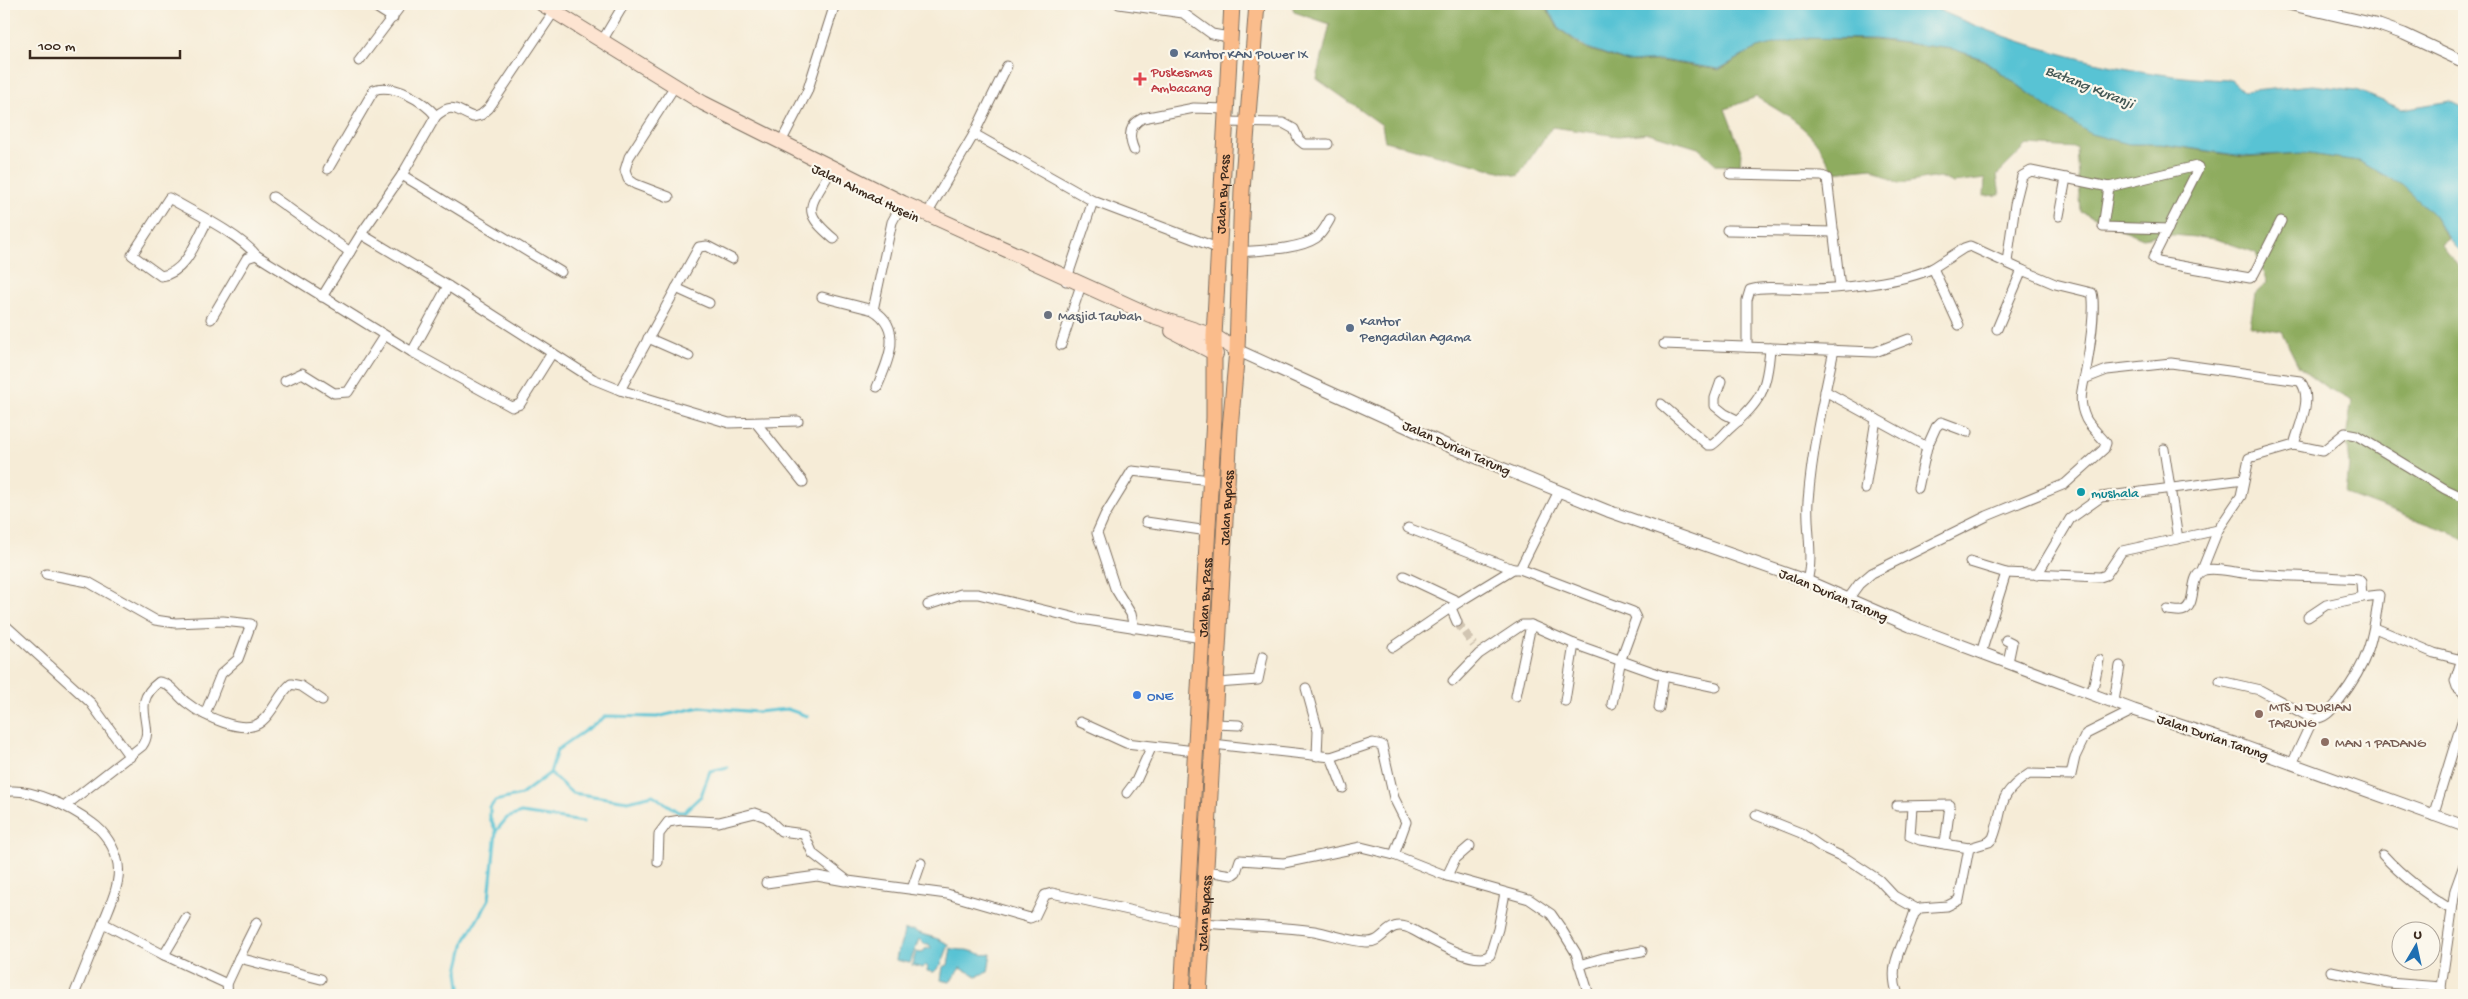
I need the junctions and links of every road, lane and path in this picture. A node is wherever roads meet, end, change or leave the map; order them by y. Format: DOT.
graph roads {
  1 [pos="371,4"];
  2 [pos="402,4"];
  3 [pos="530,4"];
  4 [pos="542,4"];
  5 [pos="624,4"];
  6 [pos="835,4"];
  7 [pos="1119,4"];
  8 [pos="1232,4"];
  9 [pos="1257,4"];
  10 [pos="2288,4"];
  11 [pos="2310,6"];
  12 [pos="2334,8"];
  13 [pos="555,11"];
  14 [pos="393,18"];
  15 [pos="1230,29"];
  16 [pos="602,41"];
  17 [pos="359,61"];
  18 [pos="2464,62"];
  19 [pos="1007,66"];
  20 [pos="672,92"];
  21 [pos="436,116"];
  22 [pos="1227,116"];
  23 [pos="1247,122"];
  24 [pos="974,134"];
  25 [pos="781,142"];
  26 [pos="1328,144"];
  27 [pos="1134,150"];
  28 [pos="328,169"];
  29 [pos="829,174"];
  30 [pos="1730,174"];
  31 [pos="402,175"];
  32 [pos="2066,178"];
  33 [pos="2109,187"];
  34 [pos="272,197"];
  35 [pos="669,197"];
  36 [pos="1093,200"];
  37 [pos="899,209"];
  38 [pos="927,214"];
  39 [pos="2059,216"];
  40 [pos="1330,219"];
  41 [pos="207,221"];
  42 [pos="2282,221"];
  43 [pos="2168,229"];
  44 [pos="1727,230"];
  45 [pos="1834,232"];
  46 [pos="361,234"];
  47 [pos="834,239"];
  48 [pos="1220,249"];
  49 [pos="350,252"];
  50 [pos="1239,252"];
  51 [pos="256,254"];
  52 [pos="732,259"];
  53 [pos="2007,262"];
  54 [pos="1933,268"];
  55 [pos="2022,270"];
  56 [pos="561,272"];
  57 [pos="1066,281"];
  58 [pos="448,286"];
  59 [pos="1840,286"];
  60 [pos="676,288"];
  61 [pos="1079,291"];
  62 [pos="322,297"];
  63 [pos="822,297"];
  64 [pos="709,304"];
  65 [pos="873,310"];
  66 [pos="212,319"];
  67 [pos="1959,326"];
  68 [pos="1997,329"];
  69 [pos="384,336"];
  70 [pos="1214,336"];
  71 [pos="648,338"];
  72 [pos="1909,339"];
  73 [pos="1664,344"];
  74 [pos="1061,345"];
  75 [pos="1747,347"];
  76 [pos="1770,348"];
  77 [pos="1237,350"];
  78 [pos="1834,350"];
  79 [pos="412,352"];
  80 [pos="552,353"];
  81 [pos="1216,354"];
  82 [pos="689,356"];
  83 [pos="2084,379"];
  84 [pos="285,381"];
  85 [pos="1722,381"];
  86 [pos="877,387"];
  87 [pos="620,390"];
  88 [pos="1825,391"];
  89 [pos="1661,404"];
  90 [pos="1876,419"];
  91 [pos="798,421"];
  92 [pos="1739,421"];
  93 [pos="757,424"];
  94 [pos="1968,432"];
  95 [pos="2294,445"];
  96 [pos="1927,447"];
  97 [pos="2164,449"];
  98 [pos="2244,478"];
  99 [pos="1210,480"];
  100 [pos="803,482"];
  101 [pos="2170,486"];
  102 [pos="1918,488"];
  103 [pos="1865,489"];
  104 [pos="1559,491"];
  105 [pos="2464,498"];
  106 [pos="1146,522"];
  107 [pos="1408,528"];
  108 [pos="2218,530"];
  109 [pos="1208,531"];
  110 [pos="2178,540"];
  111 [pos="1970,562"];
  112 [pos="1516,569"];
  113 [pos="2202,570"];
  114 [pos="2006,573"];
  115 [pos="46,574"];
  116 [pos="1404,576"];
  117 [pos="2038,576"];
  118 [pos="1807,581"];
  119 [pos="2362,597"];
  120 [pos="1848,599"];
  121 [pos="1459,602"];
  122 [pos="928,605"];
  123 [pos="1451,608"];
  124 [pos="2167,610"];
  125 [pos="2308,617"];
  126 [pos="1457,622"];
  127 [pos="4,624"];
  128 [pos="1531,625"];
  129 [pos="1134,628"];
  130 [pos="2375,628"];
  131 [pos="2006,640"];
  132 [pos="1201,644"];
  133 [pos="1574,644"];
  134 [pos="1474,645"];
  135 [pos="1219,647"];
  136 [pos="1393,647"];
  137 [pos="1981,653"];
  138 [pos="1479,654"];
  139 [pos="1263,656"];
  140 [pos="2463,656"];
  141 [pos="1620,659"];
  142 [pos="2099,660"];
  143 [pos="2008,662"];
  144 [pos="2120,666"];
  145 [pos="1664,676"];
  146 [pos="1453,681"];
  147 [pos="2220,681"];
  148 [pos="1217,683"];
  149 [pos="1716,687"];
  150 [pos="1306,688"];
  151 [pos="2092,693"];
  152 [pos="2464,693"];
  153 [pos="1516,696"];
  154 [pos="322,700"];
  155 [pos="1565,701"];
  156 [pos="2114,701"];
  157 [pos="1612,704"];
  158 [pos="1659,708"];
  159 [pos="2134,710"];
  160 [pos="205,714"];
  161 [pos="2464,714"];
  162 [pos="2313,718"];
  163 [pos="1080,722"];
  164 [pos="1214,724"];
  165 [pos="1239,725"];
  166 [pos="1213,744"];
  167 [pos="1150,748"];
  168 [pos="1195,751"];
  169 [pos="1317,756"];
  170 [pos="130,757"];
  171 [pos="1331,757"];
  172 [pos="2292,764"];
  173 [pos="1343,788"];
  174 [pos="4,792"];
  175 [pos="1128,793"];
  176 [pos="65,806"];
  177 [pos="1897,806"];
  178 [pos="1912,807"];
  179 [pos="1756,815"];
  180 [pos="2433,816"];
  181 [pos="2464,826"];
  182 [pos="1945,844"];
  183 [pos="1470,846"];
  184 [pos="1969,848"];
  185 [pos="1394,855"];
  186 [pos="2383,855"];
  187 [pos="658,862"];
  188 [pos="921,863"];
  189 [pos="2464,865"];
  190 [pos="1206,871"];
  191 [pos="1447,876"];
  192 [pos="848,881"];
  193 [pos="766,883"];
  194 [pos="912,888"];
  195 [pos="1505,893"];
  196 [pos="1917,909"];
  197 [pos="2452,910"];
  198 [pos="186,918"];
  199 [pos="257,922"];
  200 [pos="103,923"];
  201 [pos="1187,923"];
  202 [pos="1203,923"];
  203 [pos="1642,951"];
  204 [pos="164,956"];
  205 [pos="239,958"];
  206 [pos="1183,963"];
  207 [pos="1202,963"];
  208 [pos="1580,965"];
  209 [pos="2331,971"];
  210 [pos="321,979"];
  211 [pos="227,984"];
  212 [pos="2442,991"];
  213 [pos="74,995"];
  214 [pos="228,995"];
  215 [pos="1182,995"];
  216 [pos="1199,995"];
  217 [pos="1589,995"];
  218 [pos="1898,995"];
  1 -- 14 [label="street"];
  2 -- 14 [label="street"];
  3 -- 13 [label="main road, Jalan Ahmad Husein"];
  4 -- 13 [label="main road, Jalan Ahmad Husein"];
  5 -- 16 [label="street"];
  6 -- 25 [label="street"];
  7 -- 15 [label="street"];
  8 -- 15 [label="highway, Jalan By Pass"];
  9 -- 23 [label="highway, Jalan Bypass"];
  10 -- 11 [label="street"];
  11 -- 12 [label="street"];
  12 -- 18 [label="street"];
  13 -- 16 [label="main road, Jalan Ahmad Husein"];
  13 -- 20 [label="main road, Jalan Ahmad Husein"];
  13 -- 21 [label="street"];
  14 -- 17 [label="street"];
  15 -- 22 [label="highway, Jalan By Pass"];
  16 -- 25 [label="main road, Jalan Ahmad Husein"];
  19 -- 24 [label="street"];
  20 -- 29 [label="main road, Jalan Ahmad Husein"];
  20 -- 35 [label="street"];
  21 -- 28 [label="street"];
  21 -- 31 [label="street"];
  22 -- 23 [label="street"];
  22 -- 27 [label="street"];
  22 -- 48 [label="highway, Jalan By Pass"];
  23 -- 26 [label="street"];
  23 -- 50 [label="highway, Jalan Bypass"];
  24 -- 36 [label="street"];
  24 -- 38 [label="street"];
  25 -- 38 [label="main road, Jalan Ahmad Husein"];
  29 -- 37 [label="main road, Jalan Ahmad Husein"];
  29 -- 47 [label="street"];
  30 -- 45 [label="street"];
  31 -- 46 [label="street"];
  31 -- 56 [label="street"];
  32 -- 33 [label="street"];
  32 -- 39 [label="street"];
  32 -- 53 [label="street"];
  33 -- 43 [label="street"];
  33 -- 43 [label="street"];
  34 -- 49 [label="street"];
  36 -- 48 [label="street"];
  36 -- 57 [label="street"];
  37 -- 57 [label="main road, Jalan Ahmad Husein"];
  37 -- 65 [label="street"];
  38 -- 57 [label="main road, Jalan Ahmad Husein"];
  40 -- 50 [label="street"];
  41 -- 41 [label="street"];
  41 -- 51 [label="street"];
  42 -- 43 [label="street"];
  44 -- 45 [label="street"];
  45 -- 59 [label="street"];
  46 -- 49 [label="street"];
  46 -- 58 [label="street"];
  48 -- 70 [label="highway, Jalan By Pass"];
  49 -- 62 [label="street"];
  50 -- 77 [label="highway, Jalan Bypass"];
  51 -- 62 [label="street"];
  51 -- 66 [label="street"];
  52 -- 60 [label="street"];
  53 -- 54 [label="street"];
  53 -- 55 [label="street"];
  54 -- 59 [label="street"];
  54 -- 67 [label="street"];
  55 -- 68 [label="street"];
  55 -- 83 [label="street"];
  57 -- 61 [label="main road, Jalan Ahmad Husein"];
  57 -- 70 [label="main road, Jalan Ahmad Husein"];
  58 -- 79 [label="street"];
  58 -- 80 [label="street"];
  59 -- 75 [label="street"];
  60 -- 64 [label="street"];
  60 -- 71 [label="street"];
  61 -- 74 [label="street"];
  61 -- 81 [label="main road, Jalan Ahmad Husein"];
  62 -- 69 [label="street"];
  63 -- 65 [label="street"];
  65 -- 86 [label="street"];
  69 -- 79 [label="street"];
  69 -- 84 [label="street"];
  70 -- 77 [label="main road, Jalan Durian Tarung"];
  70 -- 81 [label="highway, Jalan By Pass"];
  71 -- 82 [label="street"];
  71 -- 87 [label="street"];
  72 -- 78 [label="street"];
  73 -- 75 [label="street"];
  75 -- 76 [label="street"];
  76 -- 78 [label="street"];
  76 -- 92 [label="street"];
  77 -- 104 [label="street, Jalan Durian Tarung"];
  77 -- 135 [label="highway, Jalan Bypass"];
  78 -- 88 [label="street"];
  79 -- 80 [label="street"];
  80 -- 87 [label="street"];
  81 -- 99 [label="highway, Jalan By Pass"];
  83 -- 95 [label="street"];
  83 -- 120 [label="street"];
  85 -- 92 [label="street"];
  87 -- 93 [label="street"];
  88 -- 90 [label="street"];
  88 -- 118 [label="street"];
  89 -- 92 [label="street"];
  90 -- 96 [label="street"];
  90 -- 103 [label="street"];
  91 -- 93 [label="street"];
  93 -- 100 [label="street"];
  94 -- 96 [label="street"];
  95 -- 98 [label="street"];
  95 -- 105 [label="street"];
  96 -- 102 [label="street"];
  97 -- 101 [label="street"];
  98 -- 101 [label="street"];
  98 -- 108 [label="street"];
  99 -- 109 [label="highway, Jalan By Pass"];
  99 -- 129 [label="street"];
  101 -- 110 [label="street"];
  101 -- 117 [label="street"];
  104 -- 112 [label="street"];
  104 -- 118 [label="street, Jalan Durian Tarung"];
  106 -- 109 [label="street"];
  107 -- 112 [label="street"];
  108 -- 110 [label="street"];
  108 -- 113 [label="street"];
  109 -- 132 [label="highway, Jalan By Pass"];
  110 -- 117 [label="street"];
  111 -- 114 [label="street"];
  112 -- 121 [label="street"];
  112 -- 141 [label="street"];
  113 -- 119 [label="street"];
  113 -- 124 [label="street"];
  114 -- 117 [label="street"];
  114 -- 137 [label="street"];
  115 -- 160 [label="street"];
  116 -- 121 [label="street"];
  118 -- 120 [label="street, Jalan Durian Tarung"];
  119 -- 125 [label="street"];
  119 -- 130 [label="street"];
  120 -- 137 [label="street, Jalan Durian Tarung"];
  121 -- 123 [label="street"];
  122 -- 129 [label="street"];
  123 -- 126 [label="street"];
  123 -- 136 [label="street"];
  127 -- 170 [label="street"];
  128 -- 133 [label="street"];
  128 -- 138 [label="street"];
  128 -- 153 [label="street"];
  129 -- 132 [label="street"];
  130 -- 140 [label="street"];
  130 -- 162 [label="street"];
  131 -- 143 [label="street"];
  132 -- 135 [label="highway"];
  132 -- 168 [label="highway, Jalan By Pass"];
  133 -- 141 [label="street"];
  133 -- 155 [label="street"];
  134 -- 138 [label="street"];
  135 -- 148 [label="highway, Jalan Bypass"];
  137 -- 143 [label="street, Jalan Durian Tarung"];
  138 -- 146 [label="street"];
  139 -- 148 [label="street"];
  140 -- 152 [label="street"];
  141 -- 145 [label="street"];
  141 -- 157 [label="street"];
  142 -- 151 [label="street"];
  143 -- 151 [label="street, Jalan Durian Tarung"];
  144 -- 156 [label="street"];
  145 -- 149 [label="street"];
  145 -- 158 [label="street"];
  147 -- 162 [label="street"];
  148 -- 164 [label="highway, Jalan Bypass"];
  150 -- 169 [label="street"];
  151 -- 156 [label="street, Jalan Durian Tarung"];
  154 -- 160 [label="street"];
  156 -- 159 [label="street, Jalan Durian Tarung"];
  159 -- 172 [label="street, Jalan Durian Tarung"];
  159 -- 184 [label="street"];
  160 -- 170 [label="street"];
  161 -- 180 [label="street"];
  162 -- 172 [label="street"];
  163 -- 167 [label="street"];
  164 -- 165 [label="street"];
  164 -- 166 [label="highway, Jalan Bypass"];
  166 -- 169 [label="street"];
  166 -- 190 [label="highway, Jalan Bypass"];
  167 -- 168 [label="street"];
  167 -- 175 [label="street"];
  168 -- 201 [label="highway, Jalan By Pass"];
  169 -- 171 [label="street"];
  170 -- 176 [label="street"];
  171 -- 173 [label="street"];
  171 -- 185 [label="street"];
  172 -- 180 [label="street, Jalan Durian Tarung"];
  174 -- 176 [label="street"];
  176 -- 200 [label="street"];
  177 -- 178 [label="street"];
  178 -- 182 [label="street"];
  178 -- 182 [label="street"];
  179 -- 196 [label="street"];
  180 -- 181 [label="street, Jalan Durian Tarung"];
  182 -- 184 [label="street"];
  183 -- 191 [label="street"];
  184 -- 196 [label="street"];
  185 -- 190 [label="street"];
  185 -- 191 [label="street"];
  186 -- 197 [label="street"];
  187 -- 192 [label="street"];
  188 -- 194 [label="street"];
  189 -- 197 [label="street"];
  190 -- 202 [label="highway, Jalan Bypass"];
  191 -- 195 [label="street"];
  192 -- 193 [label="street"];
  192 -- 194 [label="street"];
  194 -- 201 [label="street"];
  195 -- 202 [label="street"];
  195 -- 208 [label="street"];
  196 -- 218 [label="street"];
  197 -- 212 [label="street"];
  198 -- 204 [label="street"];
  199 -- 205 [label="street"];
  200 -- 204 [label="street"];
  200 -- 213 [label="street"];
  201 -- 206 [label="highway, Jalan By Pass"];
  202 -- 207 [label="highway, Jalan Bypass"];
  203 -- 208 [label="street"];
  204 -- 211 [label="street"];
  205 -- 210 [label="street"];
  205 -- 211 [label="street"];
  206 -- 207 [label="highway"];
  206 -- 215 [label="highway, Jalan By Pass"];
  207 -- 216 [label="highway, Jalan Bypass"];
  208 -- 217 [label="street"];
  209 -- 212 [label="street"];
  211 -- 214 [label="street"];
}
